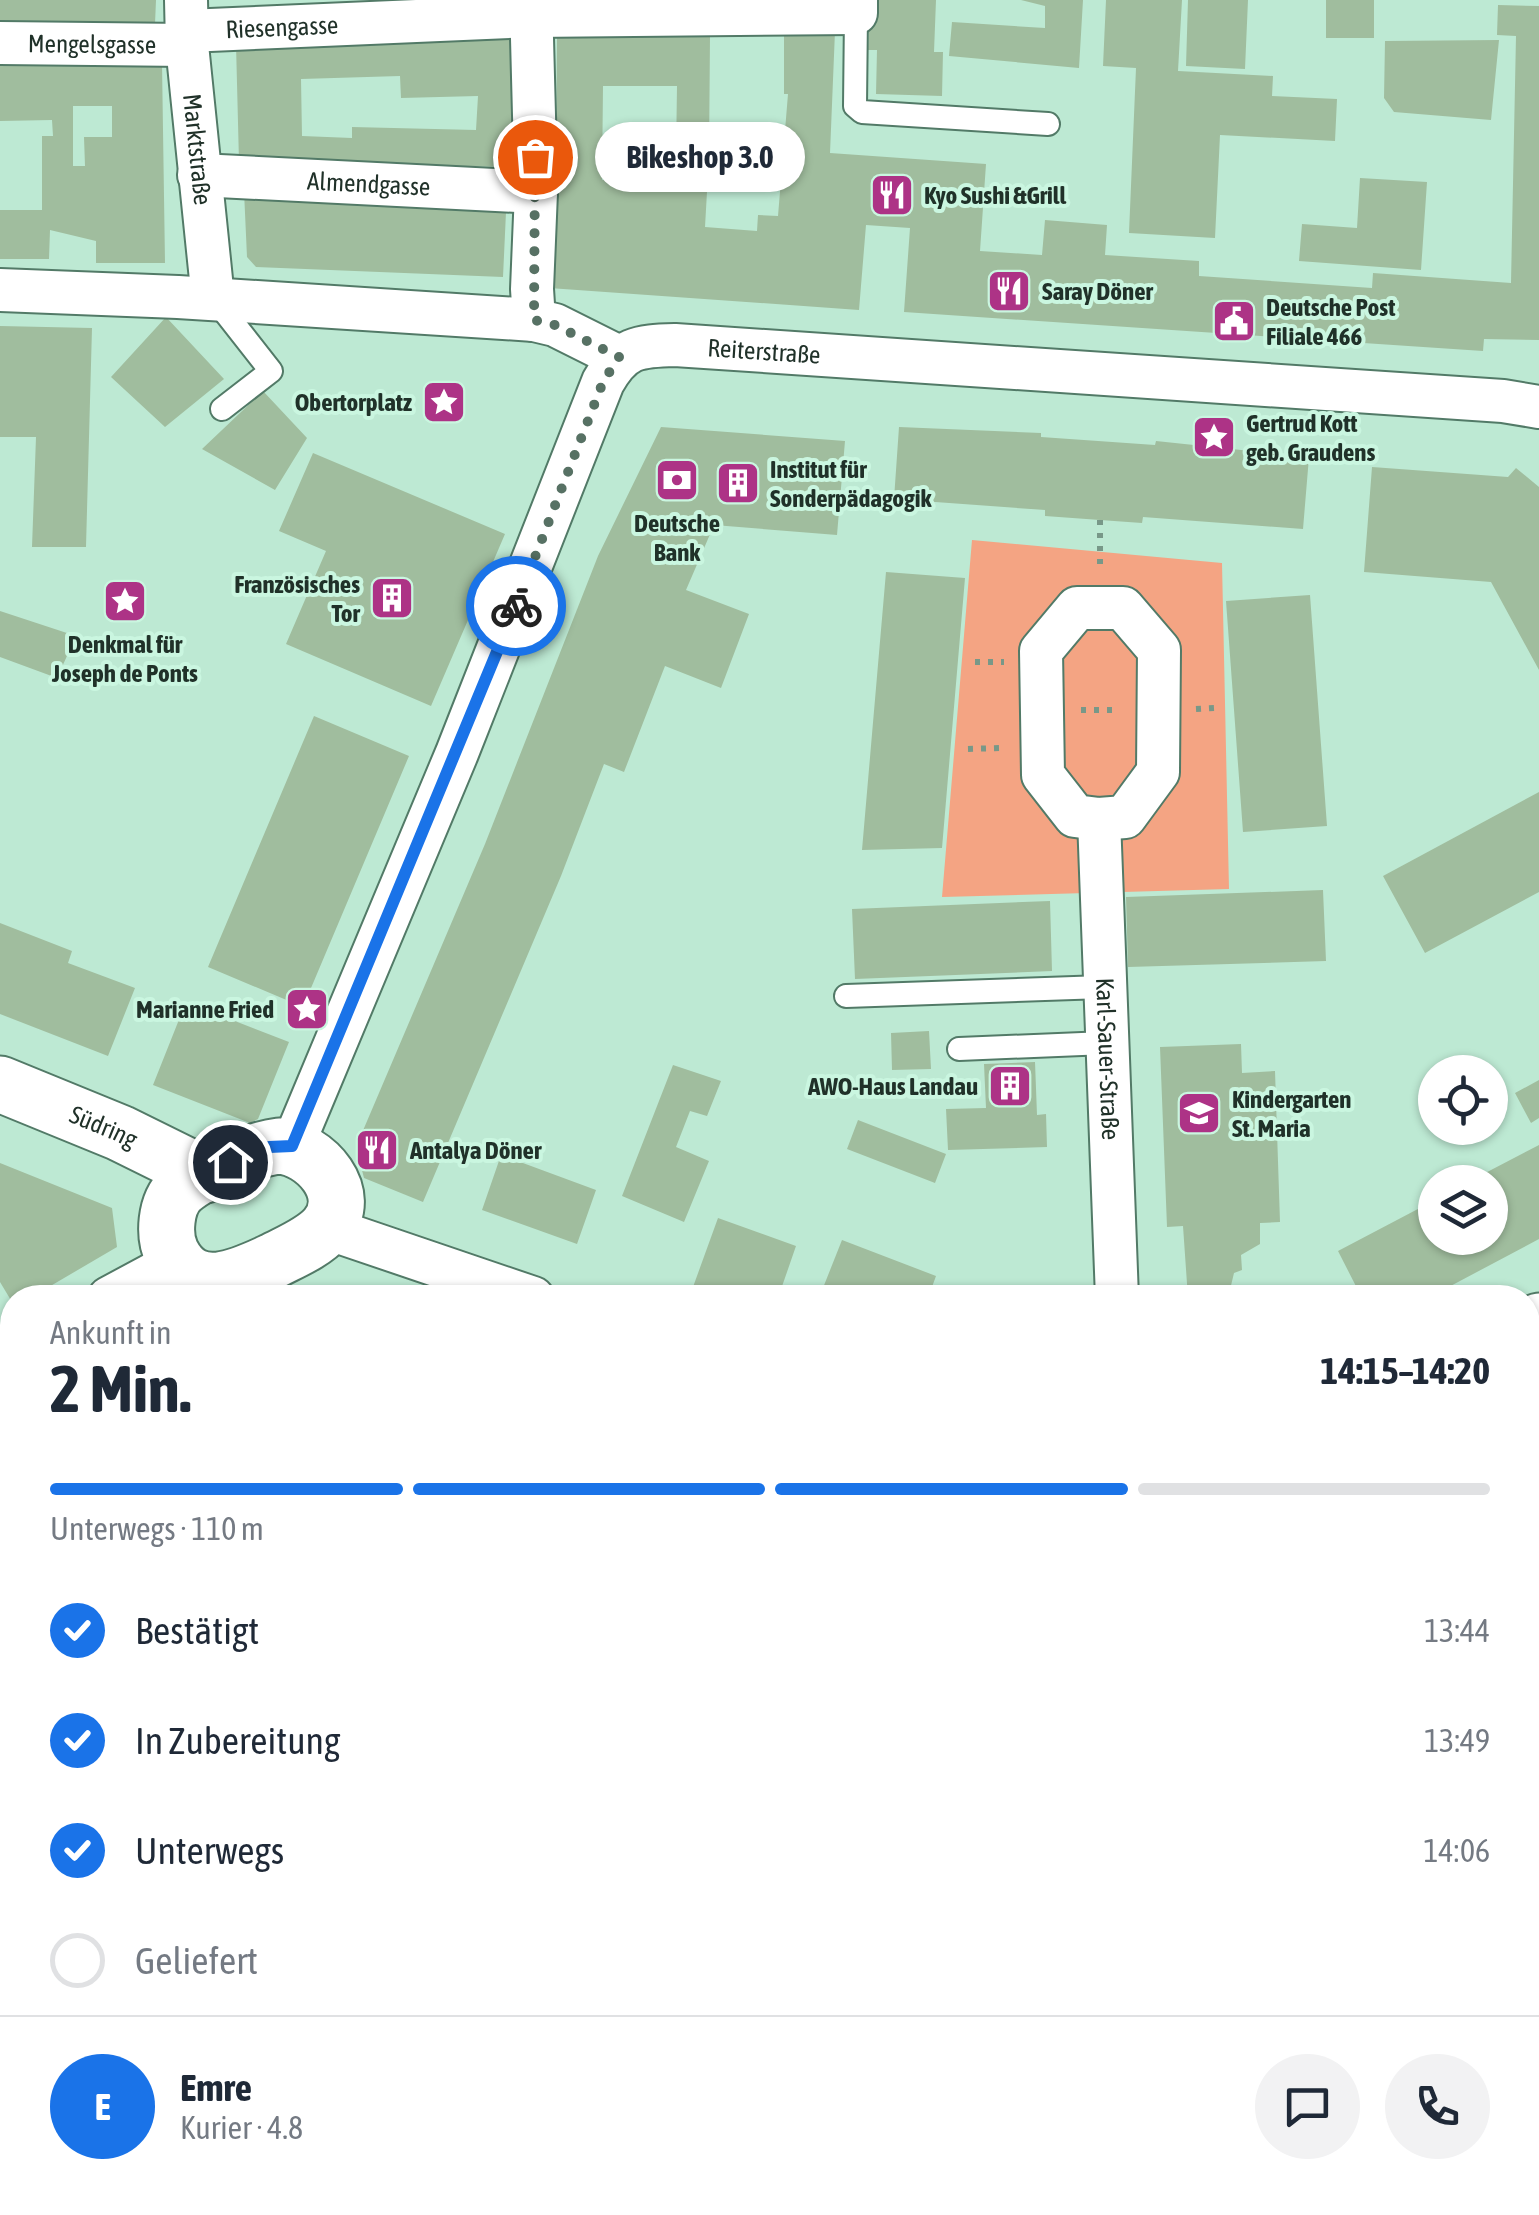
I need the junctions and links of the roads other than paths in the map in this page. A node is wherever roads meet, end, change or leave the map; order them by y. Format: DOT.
graph roads {
  1 [pos="856,6"];
  2 [pos="531,8"];
  3 [pos="187,25"];
  4 [pos="0,43"];
  5 [pos="1048,124"];
  6 [pos="199,175"];
  7 [pos="536,192"];
  8 [pos="0,290"];
  9 [pos="213,299"];
  10 [pos="534,320"];
  11 [pos="619,357"];
  12 [pos="1539,407"];
  13 [pos="222,409"];
  14 [pos="1099,819"];
  15 [pos="1104,987"];
  16 [pos="846,996"];
  17 [pos="1106,1043"];
  18 [pos="960,1049"];
  19 [pos="0,1084"];
  20 [pos="292,1146"];
  21 [pos="205,1175"];
  22 [pos="326,1228"];
  23 [pos="176,1262"];
  24 [pos="133,1285"];
  25 [pos="225,1285"];
  26 [pos="243,1285"];
  27 [pos="495,1285"];
  28 [pos="1116,1285"];
  1 -- 2 [label="street, Riesengasse"];
  1 -- 5 [label="lane"];
  2 -- 3 [label="street, Riesengasse"];
  2 -- 7 [label="street"];
  3 -- 4 [label="street, Mengelsgasse"];
  3 -- 6 [label="street, Marktstraße"];
  6 -- 7 [label="street, Almendgasse"];
  6 -- 9 [label="street, Marktstraße"];
  7 -- 10 [label="street"];
  8 -- 9 [label="street"];
  9 -- 10 [label="street"];
  9 -- 13 [label="lane"];
  10 -- 11 [label="street"];
  11 -- 12 [label="street, Reiterstraße"];
  11 -- 20 [label="street"];
  14 -- 14 [label="street"];
  14 -- 15 [label="street, Karl-Sauer-Straße"];
  15 -- 16 [label="lane"];
  15 -- 17 [label="street, Karl-Sauer-Straße"];
  17 -- 18 [label="lane"];
  17 -- 28 [label="street, Karl-Sauer-Straße"];
  19 -- 21 [label="street, Südring"];
  20 -- 21 [label="street"];
  20 -- 22 [label="street"];
  21 -- 23 [label="street"];
  22 -- 26 [label="street"];
  22 -- 27 [label="street"];
  23 -- 24 [label="street"];
  23 -- 25 [label="street"];
}
